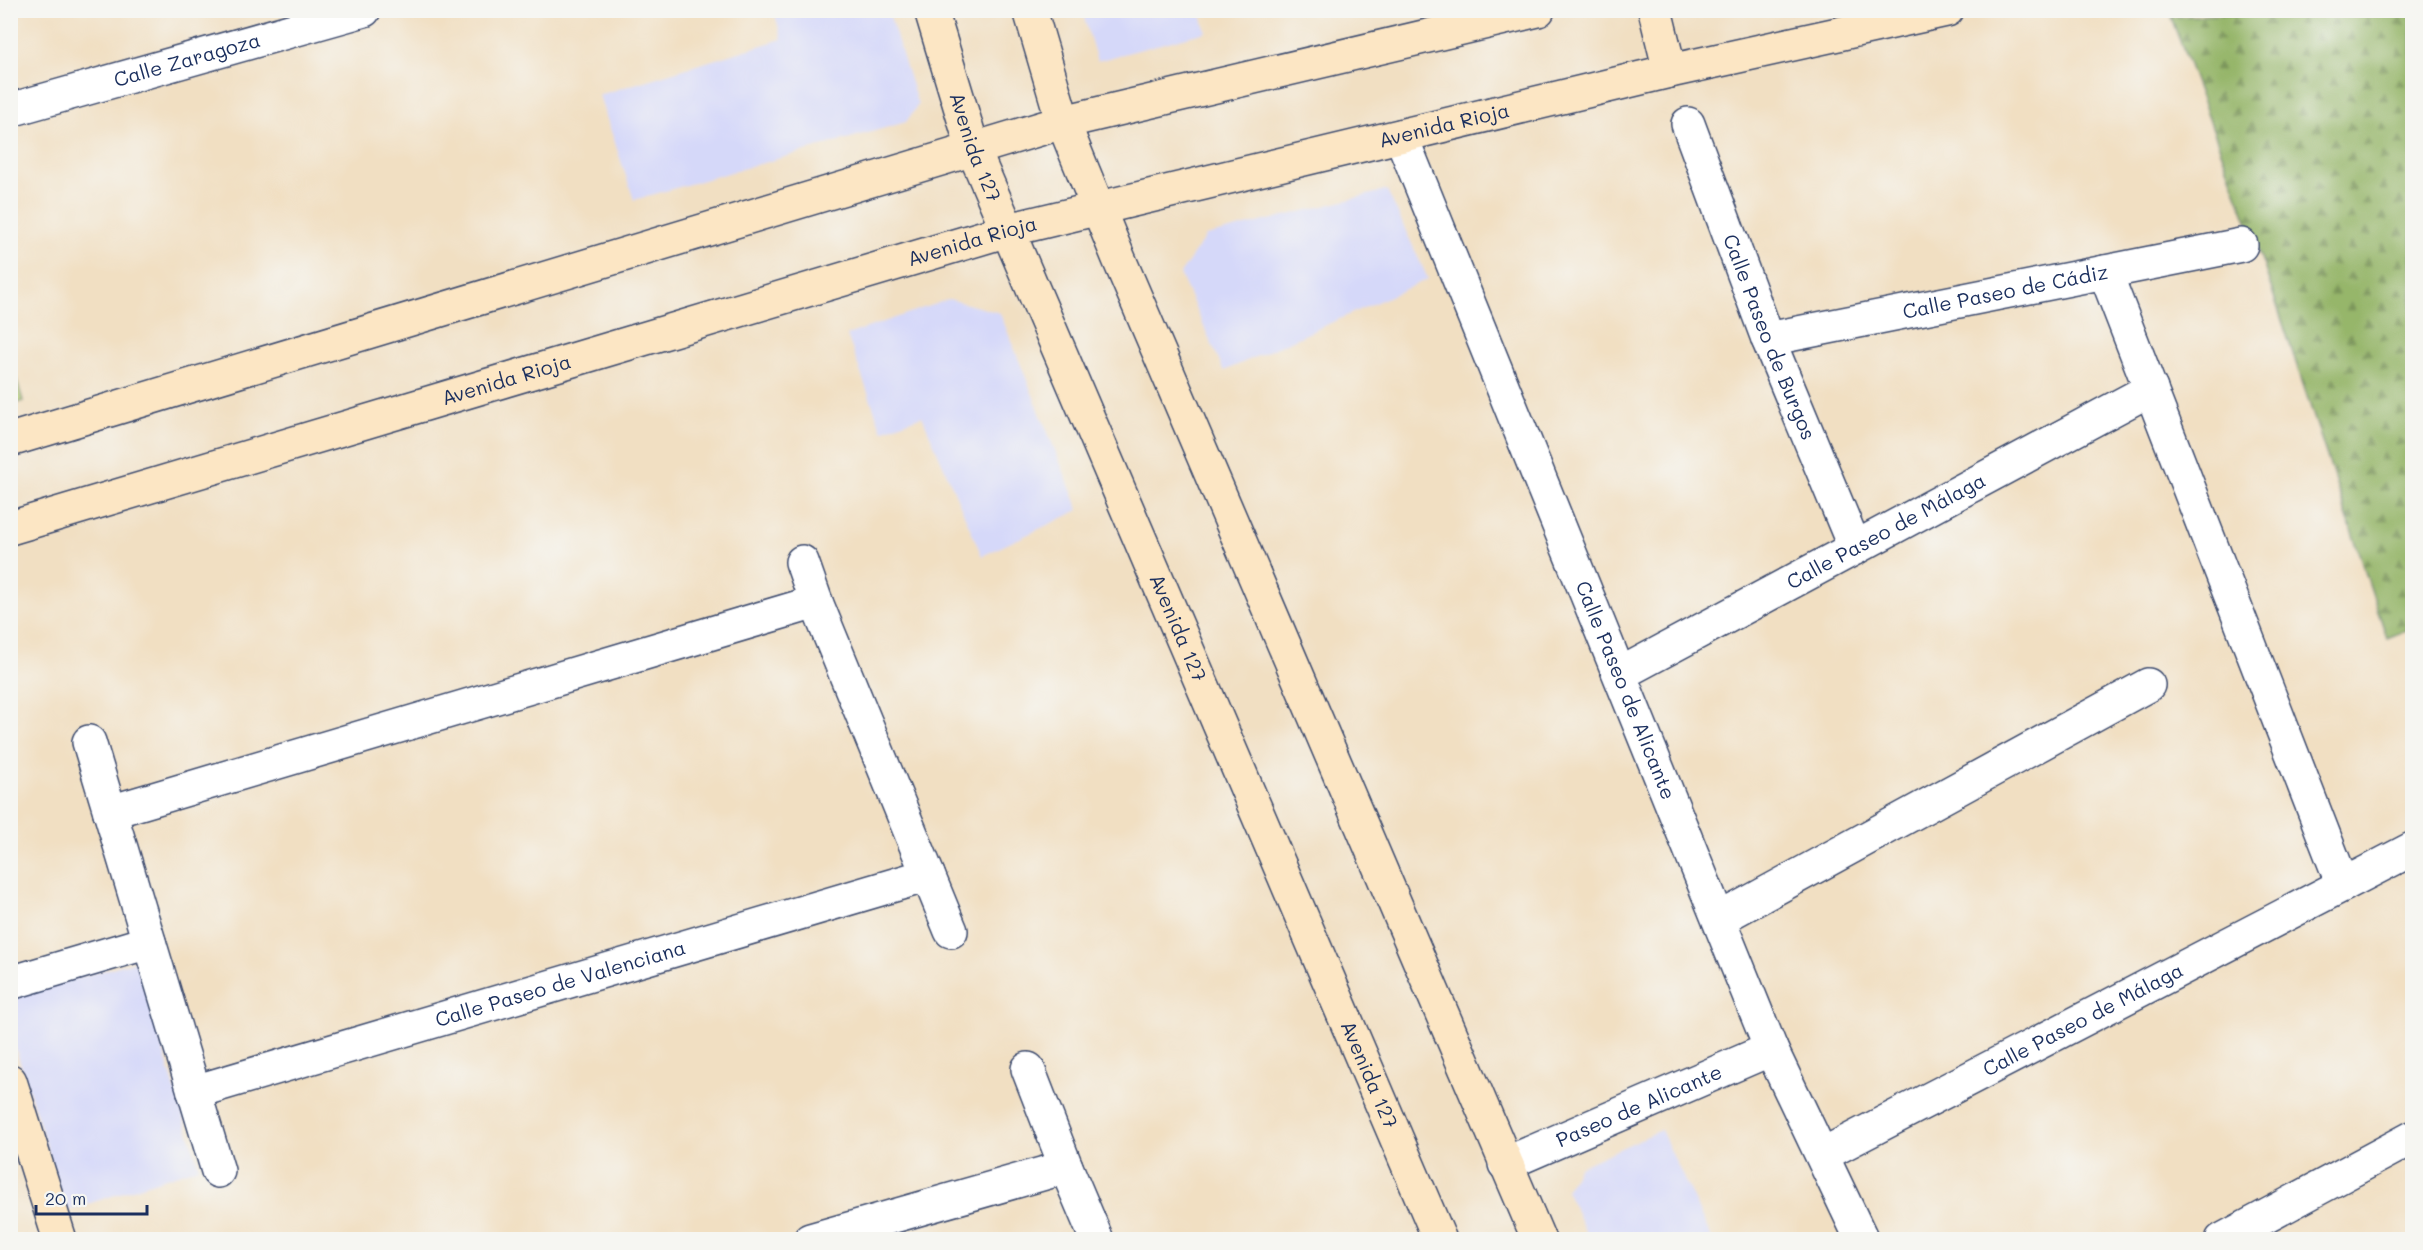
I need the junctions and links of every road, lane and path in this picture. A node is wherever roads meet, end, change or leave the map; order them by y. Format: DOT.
graph roads {
  1 [pos="364,10"];
  2 [pos="931,10"];
  3 [pos="1030,10"];
  4 [pos="1538,10"];
  5 [pos="1655,10"];
  6 [pos="1947,10"];
  7 [pos="1670,71"];
  8 [pos="10,110"];
  9 [pos="1063,122"];
  10 [pos="1688,124"];
  11 [pos="1401,136"];
  12 [pos="973,149"];
  13 [pos="1098,207"];
  14 [pos="1008,230"];
  15 [pos="2241,245"];
  16 [pos="2104,272"];
  17 [pos="1768,339"];
  18 [pos="2151,389"];
  19 [pos="10,440"];
  20 [pos="10,528"];
  21 [pos="1855,548"];
  22 [pos="802,562"];
  23 [pos="816,602"];
  24 [pos="1620,674"];
  25 [pos="2148,686"];
  26 [pos="89,742"];
  27 [pos="110,812"];
  28 [pos="2412,849"];
  29 [pos="928,875"];
  30 [pos="2343,885"];
  31 [pos="1719,919"];
  32 [pos="951,931"];
  33 [pos="149,942"];
  34 [pos="10,983"];
  35 [pos="1772,1049"];
  36 [pos="1028,1069"];
  37 [pos="10,1081"];
  38 [pos="194,1092"];
  39 [pos="2412,1138"];
  40 [pos="1822,1155"];
  41 [pos="1505,1164"];
  42 [pos="1066,1167"];
  43 [pos="218,1171"];
  44 [pos="60,1239"];
  45 [pos="810,1239"];
  46 [pos="1097,1239"];
  47 [pos="1440,1239"];
  48 [pos="1539,1239"];
  49 [pos="1862,1239"];
  50 [pos="2222,1239"];
  1 -- 8 [label="street, Calle Zaragoza"];
  2 -- 12 [label="main road, Avenida 127"];
  3 -- 9 [label="main road"];
  4 -- 9 [label="main road"];
  5 -- 7 [label="main road"];
  6 -- 7 [label="main road, Avenida Rioja"];
  7 -- 11 [label="main road, Avenida Rioja"];
  9 -- 12 [label="main road"];
  9 -- 13 [label="main road"];
  10 -- 17 [label="street, Calle Paseo de Burgos"];
  11 -- 13 [label="main road, Avenida Rioja"];
  11 -- 24 [label="street, Calle Paseo de Alicante"];
  12 -- 14 [label="main road, Avenida 127"];
  12 -- 19 [label="main road"];
  13 -- 14 [label="main road, Avenida Rioja"];
  13 -- 41 [label="main road"];
  14 -- 20 [label="main road, Avenida Rioja"];
  14 -- 47 [label="main road, Avenida 127"];
  15 -- 16 [label="street, Calle Paseo de Cádiz"];
  16 -- 17 [label="street, Calle Paseo de Cádiz"];
  16 -- 18 [label="street"];
  17 -- 21 [label="street, Calle Paseo de Burgos"];
  18 -- 21 [label="street, Calle Paseo de Málaga"];
  18 -- 30 [label="street"];
  21 -- 24 [label="street, Calle Paseo de Málaga"];
  22 -- 23 [label="street"];
  23 -- 27 [label="street"];
  23 -- 29 [label="street"];
  24 -- 31 [label="street, Calle Paseo de Alicante"];
  25 -- 31 [label="street"];
  26 -- 27 [label="street"];
  27 -- 33 [label="street"];
  28 -- 30 [label="street, Calle Paseo de Málaga"];
  29 -- 32 [label="street"];
  29 -- 38 [label="street, Calle Paseo de Valenciana"];
  30 -- 40 [label="street, Calle Paseo de Málaga"];
  31 -- 35 [label="street, Calle Paseo de Alicante"];
  33 -- 34 [label="street"];
  33 -- 38 [label="street"];
  35 -- 40 [label="street, Calle Paseo de Alicante"];
  35 -- 41 [label="street, Paseo de Alicante"];
  36 -- 42 [label="street"];
  37 -- 44 [label="main road"];
  38 -- 43 [label="street"];
  39 -- 50 [label="street"];
  40 -- 49 [label="street, Calle Paseo de Alicante"];
  41 -- 48 [label="main road"];
  42 -- 45 [label="street"];
  42 -- 46 [label="street"];
}
